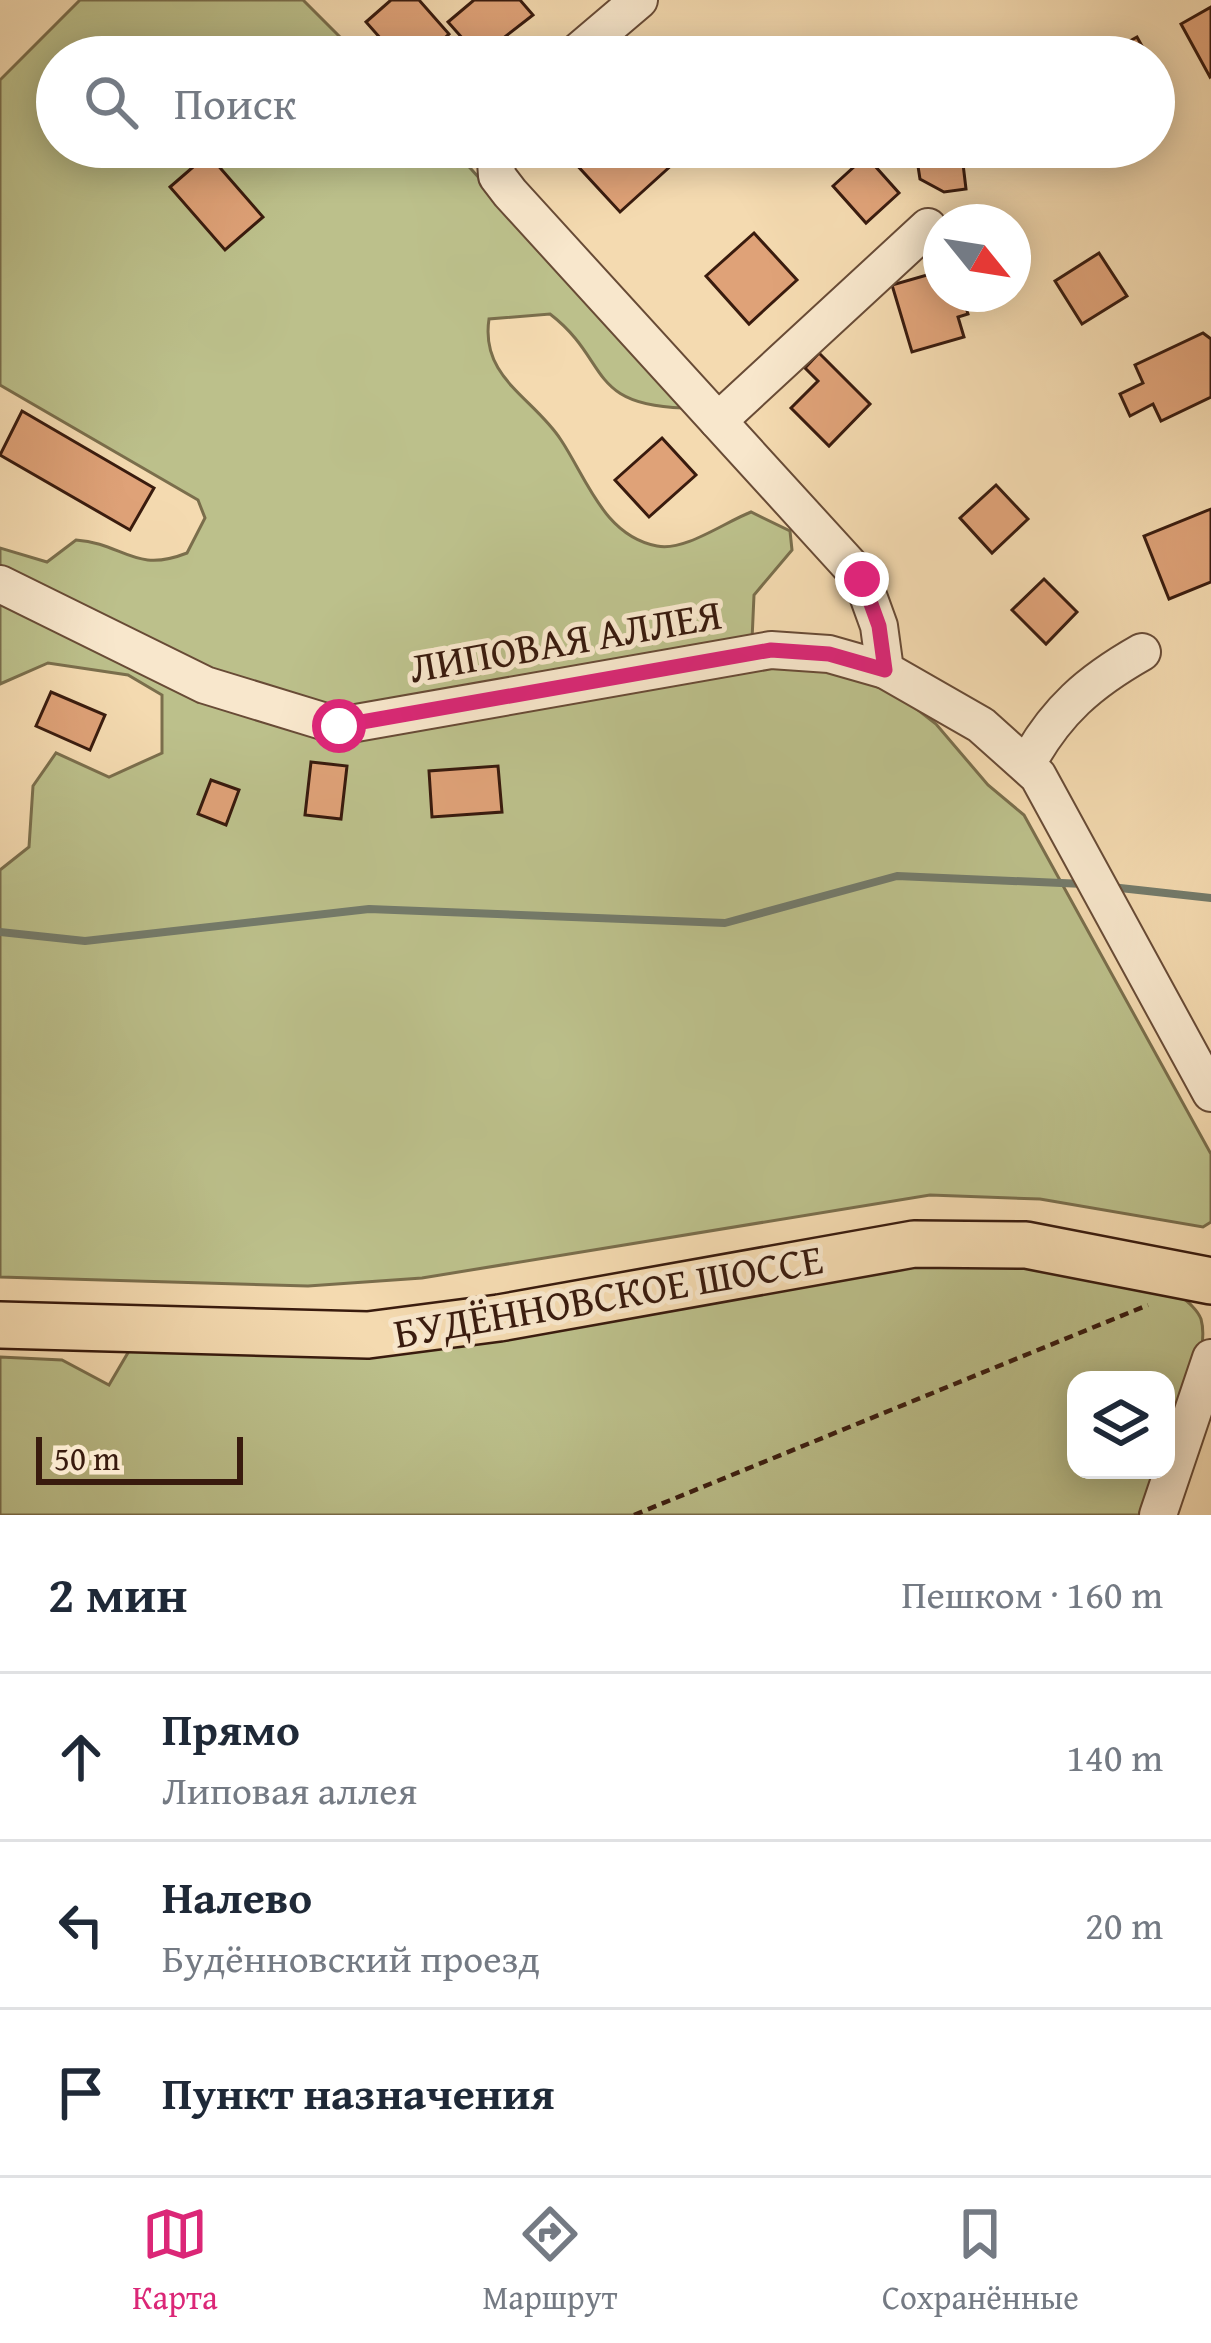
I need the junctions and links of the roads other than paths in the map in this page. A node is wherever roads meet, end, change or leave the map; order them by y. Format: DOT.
graph roads {
  1 [pos="639,0"];
  2 [pos="597,36"];
  3 [pos="496,168"];
  4 [pos="923,232"];
  5 [pos="718,422"];
  6 [pos="0,584"];
  7 [pos="1142,652"];
  8 [pos="885,670"];
  9 [pos="1027,764"];
  10 [pos="1211,1093"];
  11 [pos="1211,1281"];
  12 [pos="0,1325"];
  13 [pos="1211,1358"];
  14 [pos="1158,1515"];
  1 -- 2 [label="street"];
  3 -- 5 [label="street"];
  4 -- 5 [label="street"];
  5 -- 8 [label="street"];
  6 -- 8 [label="street, ЛИПОВАЯ АЛЛЕЯ"];
  7 -- 9 [label="street"];
  8 -- 9 [label="street, ЛИПОВАЯ АЛЛЕЯ"];
  9 -- 10 [label="street, ЛИПОВАЯ АЛЛЕЯ"];
  11 -- 12 [label="main road, БУДЁННОВСКОЕ ШОССЕ"];
  13 -- 14 [label="street"];
}
